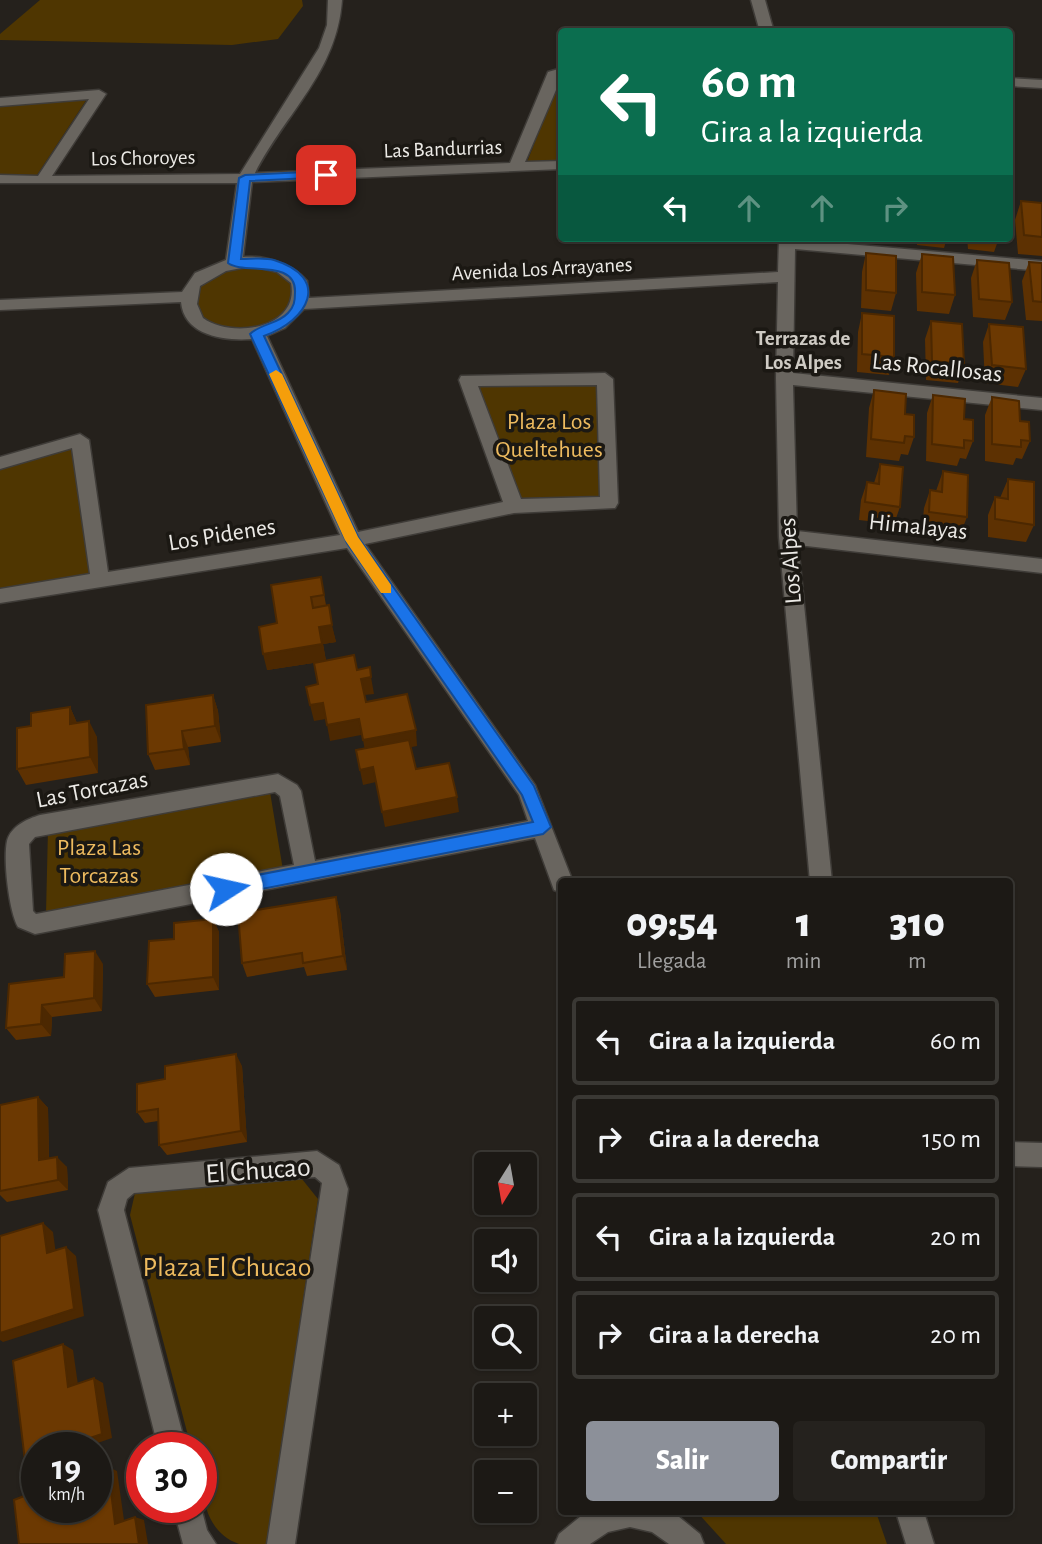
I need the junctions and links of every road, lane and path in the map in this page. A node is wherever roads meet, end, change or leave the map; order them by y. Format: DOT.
graph roads {
  1 [pos="335,0"];
  2 [pos="758,0"];
  3 [pos="765,28"];
  4 [pos="558,72"];
  5 [pos="1013,82"];
  6 [pos="1042,84"];
  7 [pos="0,102"];
  8 [pos="558,165"];
  9 [pos="516,167"];
  10 [pos="245,178"];
  11 [pos="0,179"];
  12 [pos="42,181"];
  13 [pos="787,242"];
  14 [pos="797,242"];
  15 [pos="234,263"];
  16 [pos="1042,266"];
  17 [pos="785,277"];
  18 [pos="188,297"];
  19 [pos="301,303"];
  20 [pos="0,305"];
  21 [pos="257,334"];
  22 [pos="784,378"];
  23 [pos="1042,404"];
  24 [pos="0,463"];
  25 [pos="514,506"];
  26 [pos="788,537"];
  27 [pos="352,540"];
  28 [pos="1042,566"];
  29 [pos="100,579"];
  30 [pos="0,596"];
  31 [pos="543,827"];
  32 [pos="307,874"];
  33 [pos="560,878"];
  34 [pos="821,878"];
  35 [pos="1013,1154"];
  36 [pos="1042,1155"];
  37 [pos="168,1432"];
  38 [pos="607,1515"];
  39 [pos="647,1515"];
  40 [pos="911,1515"];
  41 [pos="191,1523"];
  42 [pos="202,1544"];
  43 [pos="281,1544"];
  44 [pos="569,1544"];
  45 [pos="690,1544"];
  46 [pos="920,1544"];
  1 -- 10 [label="street"];
  2 -- 3 [label="street"];
  4 -- 9 [label="street, Las Bandurrias"];
  5 -- 6 [label="street"];
  7 -- 12 [label="street, Los Choroyes"];
  8 -- 9 [label="street, Las Bandurrias"];
  9 -- 10 [label="street, Las Bandurrias"];
  10 -- 12 [label="street, Los Choroyes"];
  10 -- 15 [label="street"];
  11 -- 12 [label="street, Los Choroyes"];
  13 -- 17 [label="street, Los Alpes"];
  14 -- 16 [label="street"];
  15 -- 18 [label="street"];
  15 -- 19 [label="street"];
  17 -- 19 [label="street, Avenida Los Arrayanes"];
  17 -- 22 [label="street, Los Alpes"];
  18 -- 20 [label="street"];
  18 -- 21 [label="street"];
  19 -- 21 [label="street"];
  21 -- 27 [label="street"];
  22 -- 23 [label="street, Las Rocallosas"];
  22 -- 26 [label="street, Los Alpes"];
  24 -- 29 [label="street"];
  25 -- 25 [label="street, Los Pidenes"];
  25 -- 27 [label="street, Los Pidenes"];
  26 -- 28 [label="street, Himalayas"];
  26 -- 34 [label="street, Los Alpes"];
  27 -- 29 [label="street, Los Pidenes"];
  27 -- 31 [label="street"];
  29 -- 30 [label="street, Los Pidenes"];
  31 -- 32 [label="street, Las Torcazas"];
  31 -- 33 [label="street"];
  32 -- 32 [label="street, Las Torcazas"];
  35 -- 36 [label="street"];
  37 -- 43 [label="street, El Chucao"];
  38 -- 44 [label="street"];
  39 -- 45 [label="street"];
  40 -- 46 [label="street"];
  41 -- 42 [label="street"];
}
